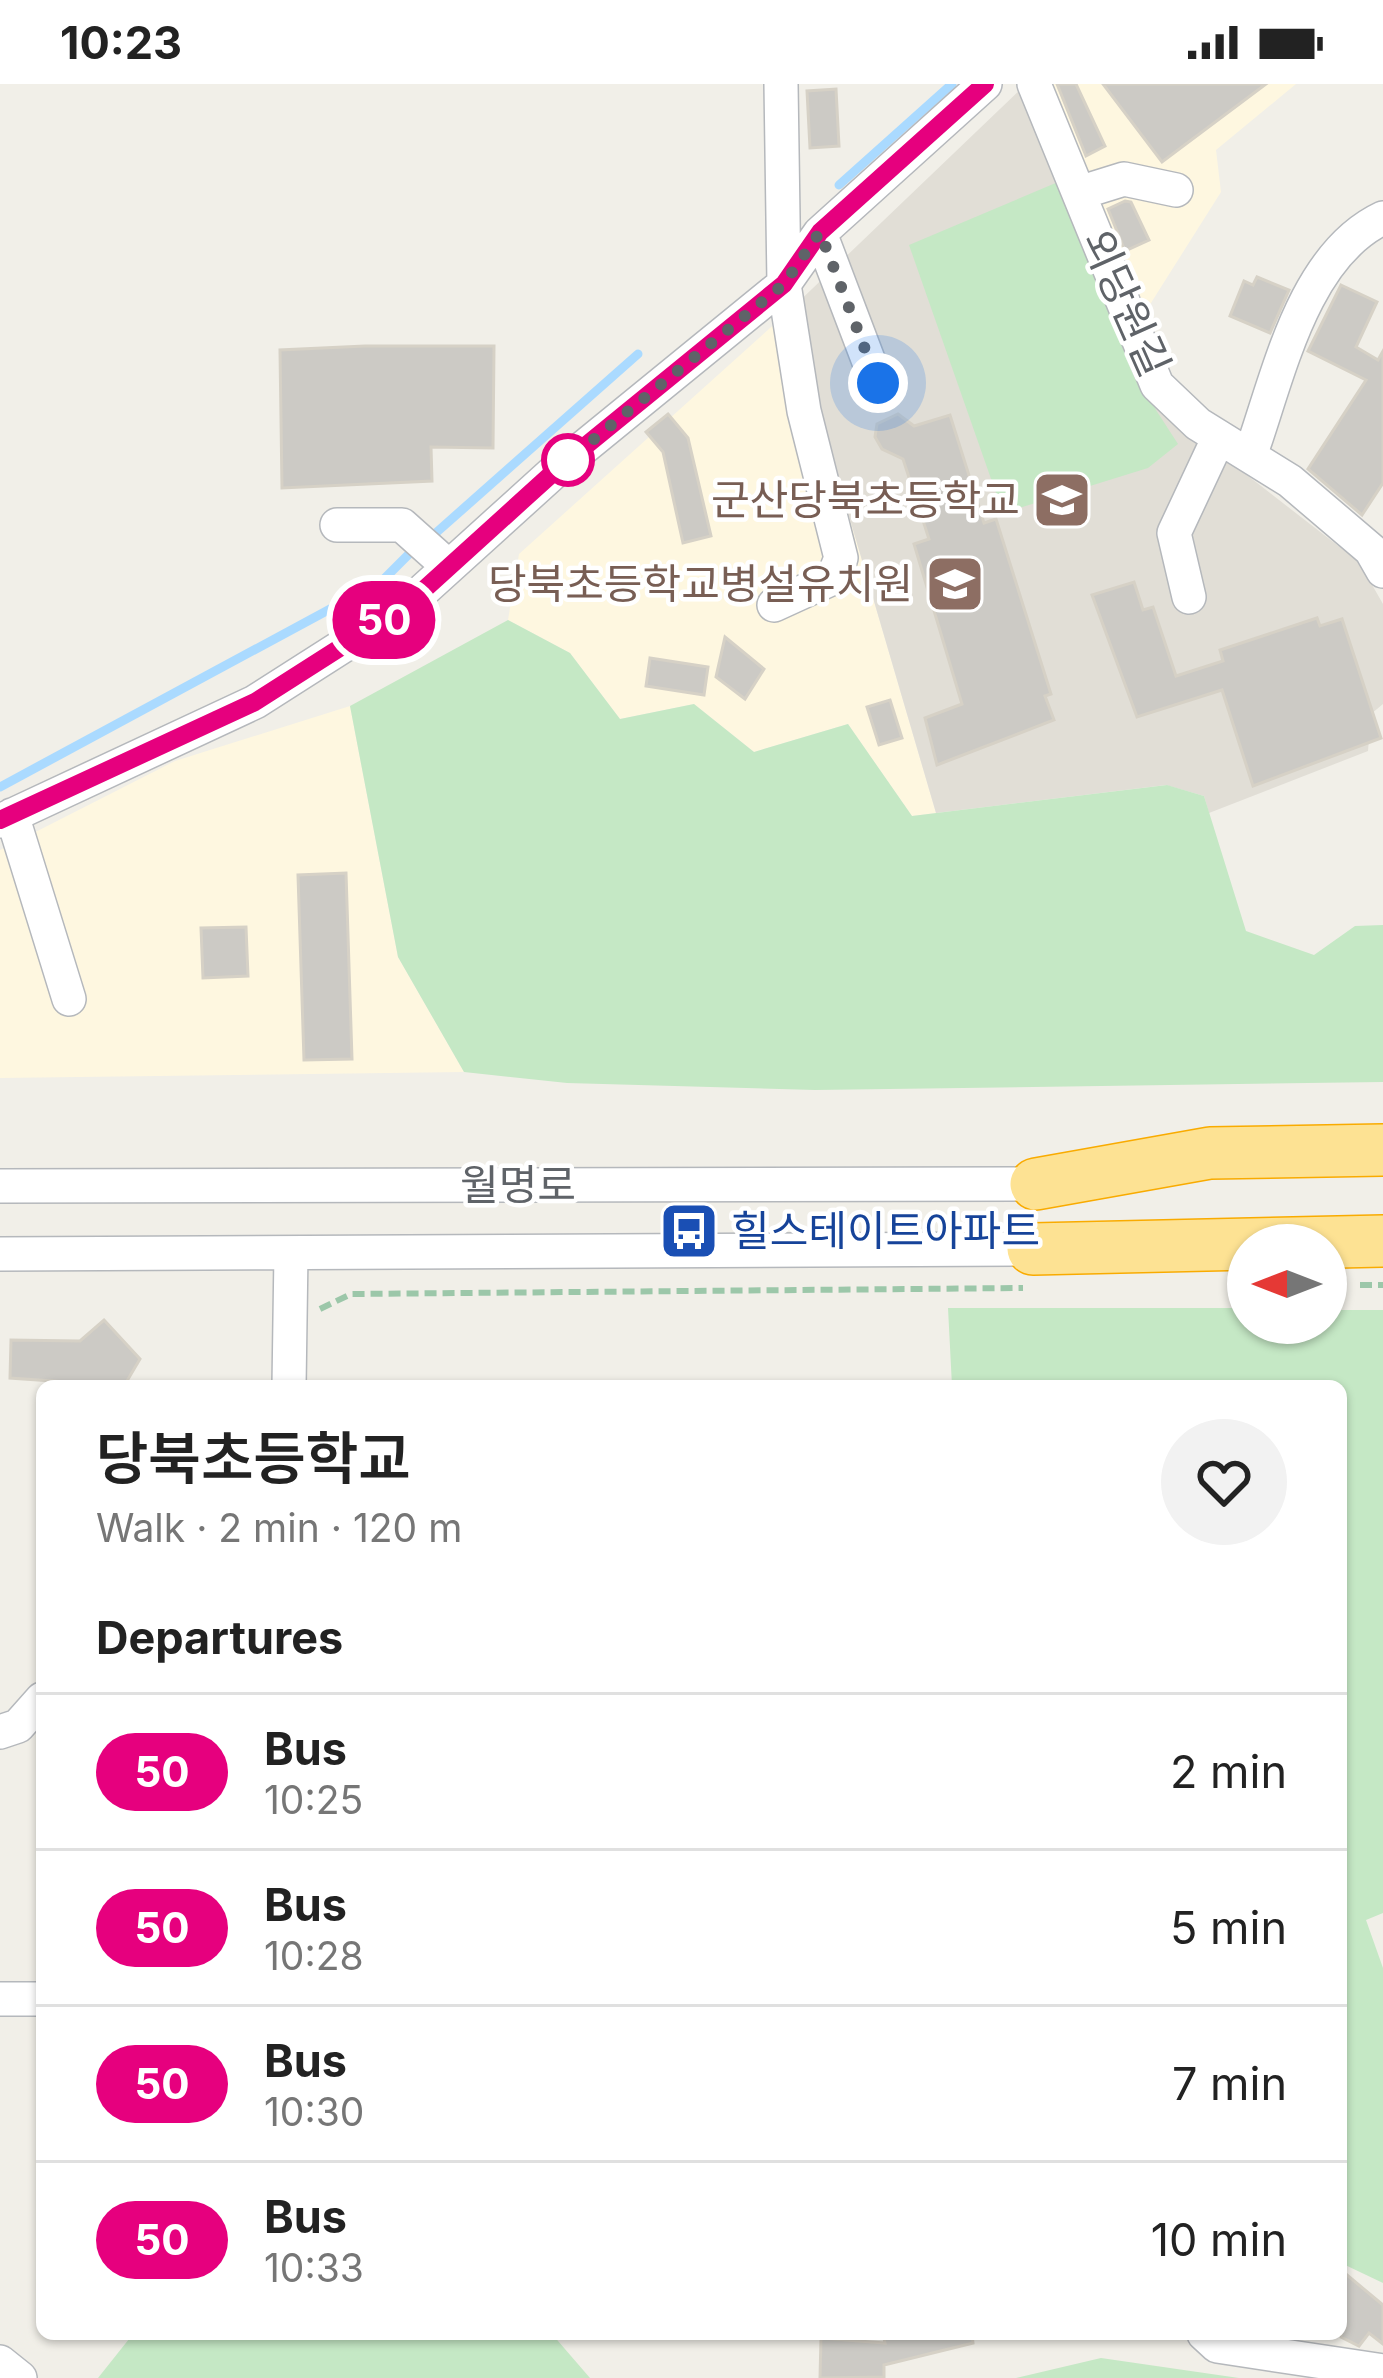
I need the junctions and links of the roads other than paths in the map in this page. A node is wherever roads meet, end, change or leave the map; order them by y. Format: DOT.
graph roads {
  1 [pos="781,84"];
  2 [pos="985,84"];
  3 [pos="1034,84"];
  4 [pos="1176,190"];
  5 [pos="1078,193"];
  6 [pos="1383,218"];
  7 [pos="820,232"];
  8 [pos="784,284"];
  9 [pos="878,383"];
  10 [pos="1219,437"];
  11 [pos="1250,456"];
  12 [pos="337,525"];
  13 [pos="431,551"];
  14 [pos="1383,571"];
  15 [pos="1189,597"];
  16 [pos="774,604"];
  17 [pos="6,818"];
  18 [pos="69,999"];
  19 [pos="1383,1150"];
  20 [pos="1383,1180"];
  21 [pos="1036,1184"];
  22 [pos="0,1186"];
  23 [pos="1383,1240"];
  24 [pos="290,1253"];
  25 [pos="0,1254"];
  26 [pos="1383,1265"];
  27 [pos="1347,1266"];
  28 [pos="1227,1267"];
  29 [pos="1034,1269"];
  30 [pos="289,1380"];
  31 [pos="36,1706"];
  32 [pos="0,1732"];
  33 [pos="0,1999"];
  34 [pos="36,2000"];
  35 [pos="1210,2340"];
  36 [pos="0,2362"];
  37 [pos="1383,2371"];
  38 [pos="20,2378"];
  1 -- 8 [label="street"];
  2 -- 7 [label="street"];
  3 -- 5 [label="street, 외당원길"];
  4 -- 5 [label="street"];
  5 -- 10 [label="street, 외당원길"];
  6 -- 11 [label="street"];
  7 -- 8 [label="street"];
  7 -- 9 [label="street"];
  8 -- 13 [label="street"];
  8 -- 16 [label="street"];
  10 -- 11 [label="street, 외당원길"];
  10 -- 15 [label="street"];
  11 -- 14 [label="street, 외당원길"];
  12 -- 13 [label="street"];
  13 -- 17 [label="street"];
  17 -- 18 [label="street"];
  19 -- 21 [label="highway"];
  20 -- 21 [label="highway"];
  21 -- 22 [label="street, 월명로"];
  23 -- 29 [label="highway"];
  24 -- 25 [label="street, 월명로"];
  24 -- 29 [label="street, 월명로"];
  24 -- 30 [label="street"];
  26 -- 27 [label="highway"];
  28 -- 29 [label="highway"];
  31 -- 32 [label="street"];
  33 -- 34 [label="street"];
  35 -- 37 [label="street"];
  36 -- 38 [label="street"];
}
